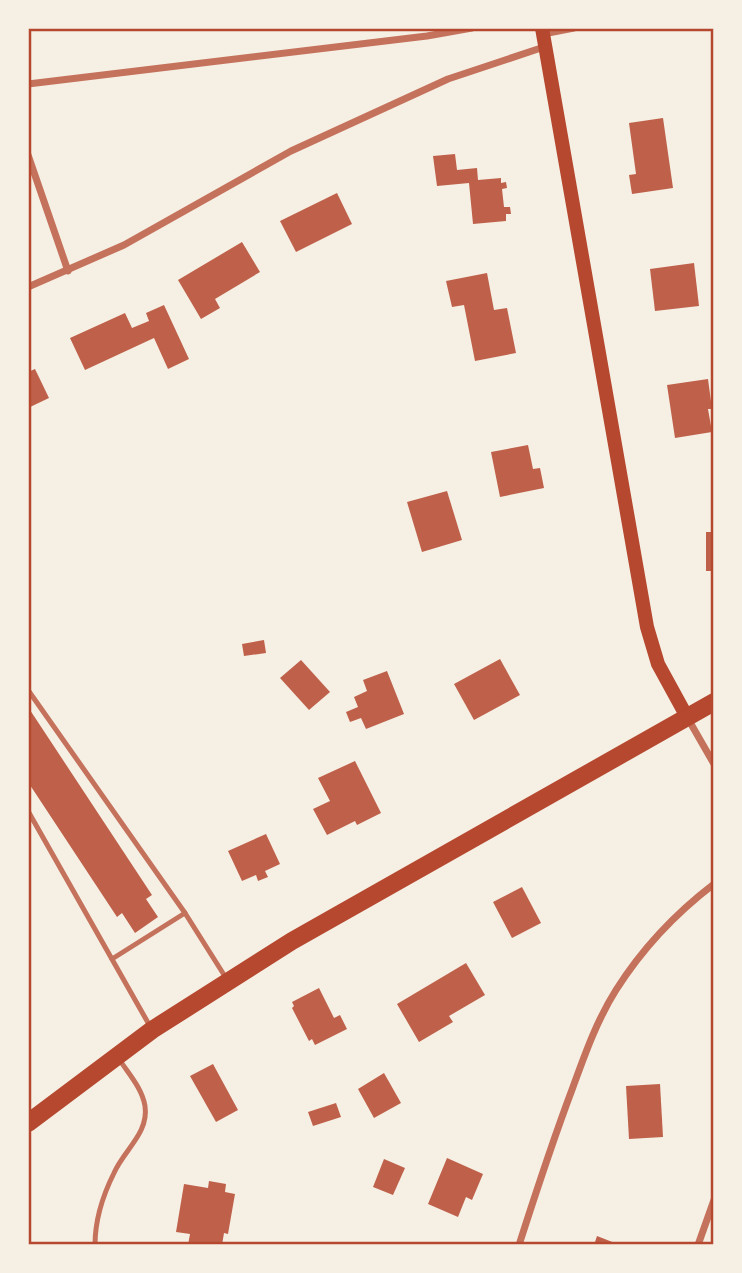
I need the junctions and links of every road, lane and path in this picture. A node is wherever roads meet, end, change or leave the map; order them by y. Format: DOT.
graph roads {
  1 [pos="472,28"];
  2 [pos="574,28"];
  3 [pos="543,36"];
  4 [pos="28,84"];
  5 [pos="28,155"];
  6 [pos="68,271"];
  7 [pos="28,287"];
  8 [pos="28,690"];
  9 [pos="714,702"];
  10 [pos="687,717"];
  11 [pos="714,764"];
  12 [pos="28,811"];
  13 [pos="714,884"];
  14 [pos="185,914"];
  15 [pos="112,959"];
  16 [pos="228,981"];
  17 [pos="152,1030"];
  18 [pos="117,1056"];
  19 [pos="28,1123"];
  20 [pos="714,1199"];
  21 [pos="94,1245"];
  22 [pos="519,1245"];
  23 [pos="698,1245"];
  1 -- 4 [label="street"];
  2 -- 3 [label="street"];
  3 -- 6 [label="street"];
  3 -- 10 [label="main road"];
  5 -- 6 [label="street"];
  6 -- 7 [label="street"];
  8 -- 14 [label="lane"];
  9 -- 10 [label="main road"];
  10 -- 11 [label="street"];
  10 -- 16 [label="main road"];
  12 -- 15 [label="lane"];
  13 -- 22 [label="street"];
  14 -- 15 [label="lane"];
  14 -- 16 [label="lane"];
  15 -- 17 [label="lane"];
  16 -- 17 [label="main road"];
  17 -- 18 [label="main road"];
  18 -- 19 [label="main road"];
  18 -- 21 [label="lane"];
  20 -- 23 [label="street"];
}
